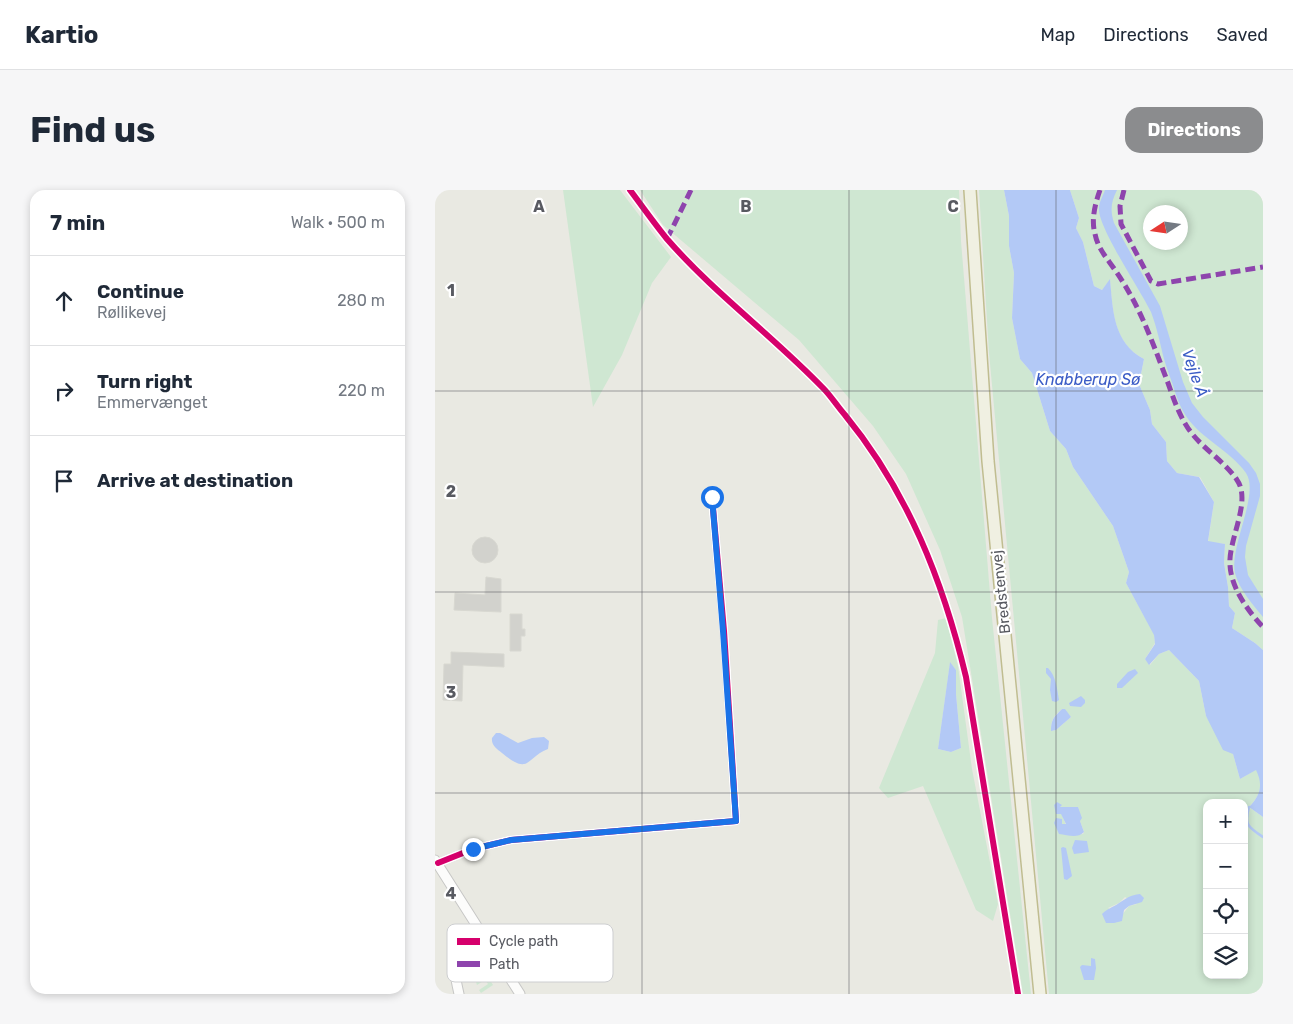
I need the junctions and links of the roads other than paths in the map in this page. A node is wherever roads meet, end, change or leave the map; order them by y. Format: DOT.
graph roads {
  1 [pos="970,190"];
  2 [pos="712,497"];
  3 [pos="436,862"];
  4 [pos="476,924"];
  5 [pos="513,982"];
  6 [pos="520,994"];
  7 [pos="1040,994"];
  1 -- 7 [label="highway, Bredstenvej"];
  2 -- 3 [label="street"];
  3 -- 4 [label="street"];
  5 -- 6 [label="street"];
}
